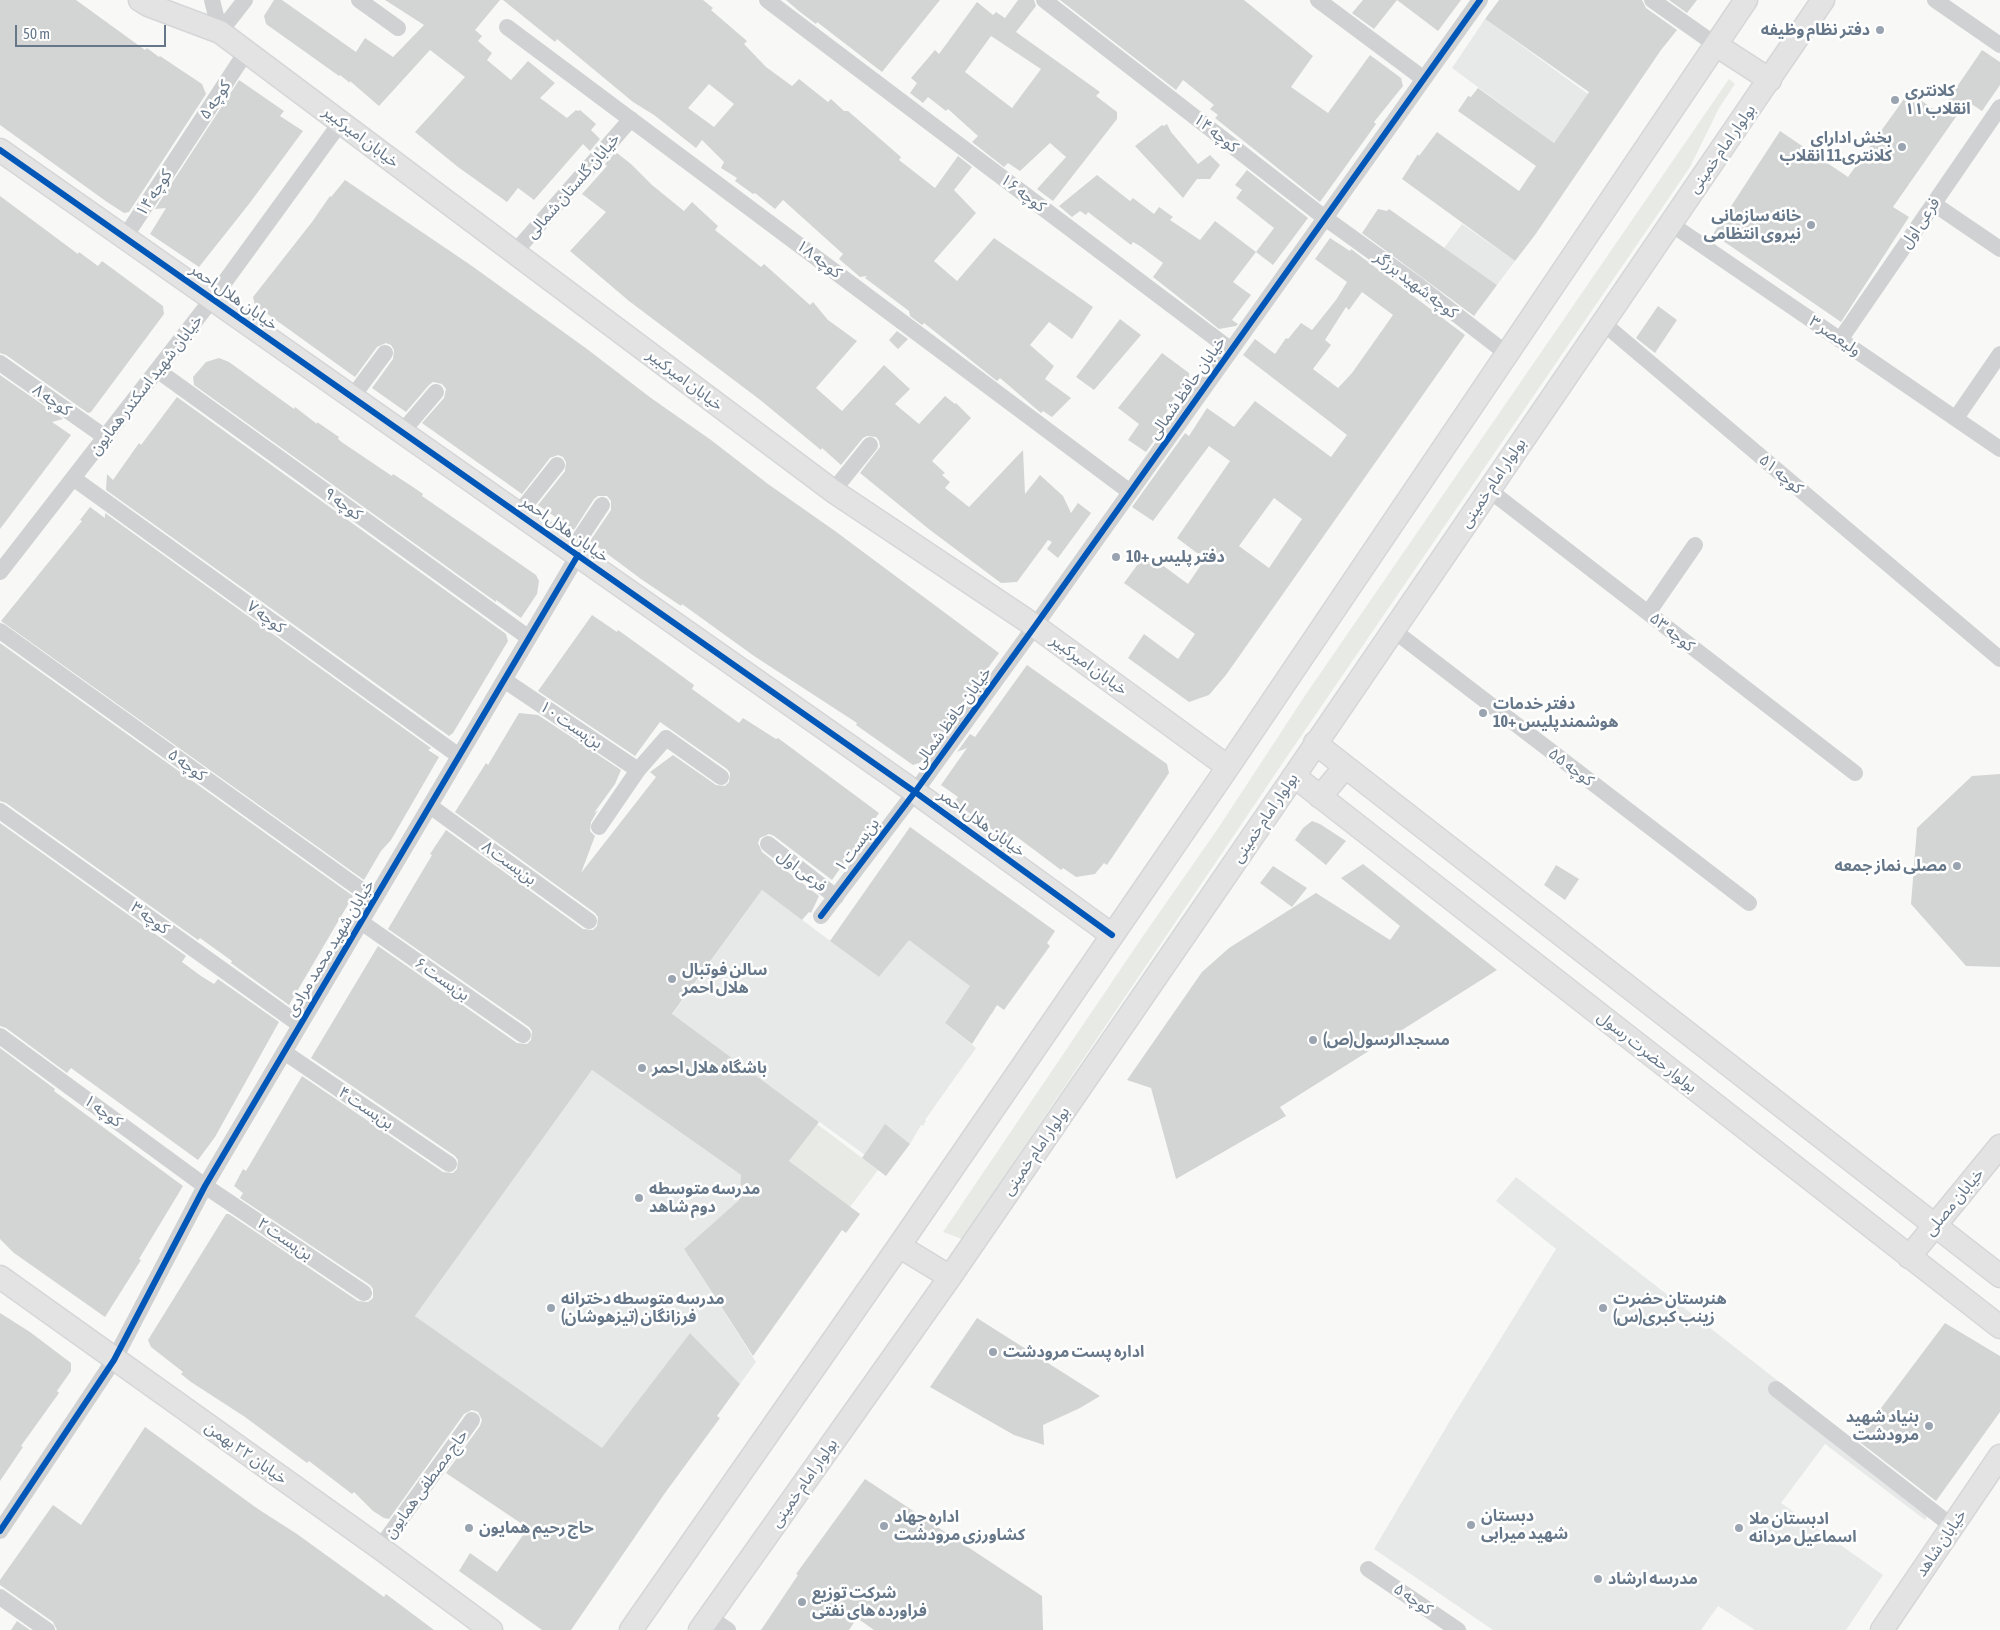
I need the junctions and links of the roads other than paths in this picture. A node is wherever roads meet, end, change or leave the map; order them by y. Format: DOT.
graph roads {
  1 [pos="140,0"];
  2 [pos="212,0"];
  3 [pos="245,0"];
  4 [pos="359,0"];
  5 [pos="767,0"];
  6 [pos="1044,0"];
  7 [pos="1318,0"];
  8 [pos="1480,0"];
  9 [pos="1652,0"];
  10 [pos="1746,0"];
  11 [pos="1823,0"];
  12 [pos="1935,0"];
  13 [pos="506,26"];
  14 [pos="398,28"];
  15 [pos="220,32"];
  16 [pos="1716,45"];
  17 [pos="2000,45"];
  18 [pos="246,52"];
  19 [pos="1424,79"];
  20 [pos="1770,80"];
  21 [pos="2000,107"];
  22 [pos="632,119"];
  23 [pos="341,122"];
  24 [pos="183,148"];
  25 [pos="0,150"];
  26 [pos="1934,204"];
  27 [pos="1325,218"];
  28 [pos="1671,224"];
  29 [pos="125,237"];
  30 [pos="2000,249"];
  31 [pos="514,252"];
  32 [pos="212,298"];
  33 [pos="1602,324"];
  34 [pos="1840,340"];
  35 [pos="1231,350"];
  36 [pos="385,353"];
  37 [pos="1506,353"];
  38 [pos="2000,354"];
  39 [pos="0,363"];
  40 [pos="157,370"];
  41 [pos="436,392"];
  42 [pos="353,396"];
  43 [pos="1956,418"];
  44 [pos="402,432"];
  45 [pos="105,438"];
  46 [pos="870,445"];
  47 [pos="2000,449"];
  48 [pos="557,465"];
  49 [pos="73,478"];
  50 [pos="833,490"];
  51 [pos="1489,490"];
  52 [pos="1130,492"];
  53 [pos="602,505"];
  54 [pos="519,513"];
  55 [pos="1695,544"];
  56 [pos="575,553"];
  57 [pos="0,572"];
  58 [pos="1648,613"];
  59 [pos="1035,626"];
  60 [pos="1393,630"];
  61 [pos="0,631"];
  62 [pos="529,638"];
  63 [pos="2000,659"];
  64 [pos="504,680"];
  65 [pos="1315,743"];
  66 [pos="459,756"];
  67 [pos="1228,766"];
  68 [pos="1345,767"];
  69 [pos="638,770"];
  70 [pos="1855,773"];
  71 [pos="1294,776"];
  72 [pos="721,777"];
  73 [pos="915,792"];
  74 [pos="1320,797"];
  75 [pos="430,806"];
  76 [pos="0,811"];
  77 [pos="599,827"];
  78 [pos="768,844"];
  79 [pos="836,897"];
  80 [pos="374,900"];
  81 [pos="1750,903"];
  82 [pos="821,916"];
  83 [pos="589,921"];
  84 [pos="361,922"];
  85 [pos="1112,935"];
  86 [pos="300,1025"];
  87 [pos="522,1035"];
  88 [pos="0,1036"];
  89 [pos="284,1052"];
  90 [pos="2000,1146"];
  91 [pos="449,1164"];
  92 [pos="205,1186"];
  93 [pos="1934,1225"];
  94 [pos="898,1246"];
  95 [pos="1909,1257"];
  96 [pos="2000,1276"];
  97 [pos="0,1277"];
  98 [pos="950,1277"];
  99 [pos="364,1293"];
  100 [pos="2000,1327"];
  101 [pos="114,1360"];
  102 [pos="1776,1389"];
  103 [pos="472,1420"];
  104 [pos="2000,1456"];
  105 [pos="6,1511"];
  106 [pos="1952,1526"];
  107 [pos="0,1531"];
  108 [pos="380,1548"];
  109 [pos="1368,1568"];
  110 [pos="0,1597"];
  111 [pos="705,1623"];
  112 [pos="47,1630"];
  113 [pos="491,1630"];
  114 [pos="631,1630"];
  115 [pos="728,1630"];
  116 [pos="1458,1630"];
  117 [pos="1882,1630"];
  1 -- 15 [label="street, خیابان امیرکبیر"];
  2 -- 15 [label="street"];
  3 -- 15 [label="street"];
  4 -- 14 [label="street"];
  5 -- 35 [label="street, کوچه ۱۶"];
  6 -- 27 [label="street, کوچه ۱۴"];
  7 -- 19 [label="street"];
  8 -- 19 [label="street, خیابان حافظ شمالی"];
  9 -- 16 [label="street"];
  10 -- 16 [label="street"];
  11 -- 20 [label="street, بولوار امام خمینی"];
  12 -- 17 [label="street"];
  13 -- 22 [label="street, کوچه ۱۸"];
  15 -- 18 [label="street, خیابان امیرکبیر"];
  16 -- 20 [label="street"];
  16 -- 37 [label="street"];
  18 -- 23 [label="street, خیابان امیرکبیر"];
  18 -- 24 [label="street, کوچه ۵"];
  19 -- 27 [label="street, خیابان حافظ شمالی"];
  20 -- 28 [label="street, بولوار امام خمینی"];
  21 -- 26 [label="street, فرعی اول"];
  22 -- 31 [label="street, خیابان گلستان شمالی"];
  22 -- 52 [label="street, کوچه ۱۸"];
  23 -- 31 [label="street, خیابان امیرکبیر"];
  23 -- 32 [label="street, خیابان شهید اسکندر همایون"];
  24 -- 29 [label="street, کوچه ۱۴"];
  25 -- 29 [label="street, خیابان هلال احمر"];
  26 -- 30 [label="street"];
  26 -- 34 [label="street, فرعی اول"];
  27 -- 35 [label="street, خیابان حافظ شمالی"];
  27 -- 37 [label="street, کوچه شهید برزگر"];
  28 -- 33 [label="street, بولوار امام خمینی"];
  28 -- 34 [label="street, ولیعصر ۳"];
  29 -- 32 [label="street, خیابان هلال احمر"];
  31 -- 50 [label="street, خیابان امیرکبیر"];
  32 -- 40 [label="street, خیابان شهید اسکندر همایون"];
  32 -- 42 [label="street, خیابان هلال احمر"];
  33 -- 51 [label="street, بولوار امام خمینی"];
  33 -- 63 [label="street, کوچه ۵۱"];
  34 -- 43 [label="street, ولیعصر ۳"];
  35 -- 52 [label="street, خیابان حافظ شمالی"];
  36 -- 42 [label="street"];
  37 -- 67 [label="street"];
  38 -- 43 [label="street"];
  39 -- 45 [label="street, کوچه ۸"];
  40 -- 45 [label="street, خیابان شهید اسکندر همایون"];
  40 -- 62 [label="street, کوچه ۹"];
  41 -- 44 [label="street"];
  42 -- 44 [label="street, خیابان هلال احمر"];
  43 -- 47 [label="street, ولیعصر ۳"];
  44 -- 54 [label="street, خیابان هلال احمر"];
  45 -- 49 [label="street, خیابان شهید اسکندر همایون"];
  46 -- 50 [label="street"];
  48 -- 54 [label="street"];
  49 -- 57 [label="street, خیابان شهید اسکندر همایون"];
  49 -- 66 [label="street, کوچه ۷"];
  50 -- 59 [label="street, خیابان امیرکبیر"];
  51 -- 58 [label="street, کوچه ۵۳"];
  51 -- 60 [label="street, بولوار امام خمینی"];
  52 -- 59 [label="street, خیابان حافظ شمالی"];
  53 -- 56 [label="street"];
  54 -- 56 [label="street, خیابان هلال احمر"];
  55 -- 58 [label="street"];
  56 -- 62 [label="street, خیابان شهید محمد مرادی"];
  56 -- 73 [label="street, خیابان هلال احمر"];
  58 -- 70 [label="street, کوچه ۵۳"];
  59 -- 67 [label="street, خیابان امیرکبیر"];
  59 -- 73 [label="street, خیابان حافظ شمالی"];
  60 -- 65 [label="street, بولوار امام خمینی"];
  60 -- 81 [label="street, کوچه ۵۵"];
  61 -- 80 [label="street, کوچه ۵"];
  62 -- 64 [label="street, خیابان شهید محمد مرادی"];
  64 -- 66 [label="street, خیابان شهید محمد مرادی"];
  64 -- 69 [label="street, بن‌بست ۱۰"];
  65 -- 68 [label="street"];
  65 -- 71 [label="street, بولوار امام خمینی"];
  66 -- 75 [label="street, خیابان شهید محمد مرادی"];
  67 -- 85 [label="street"];
  68 -- 74 [label="street"];
  68 -- 93 [label="street"];
  69 -- 72 [label="street"];
  69 -- 77 [label="street"];
  71 -- 74 [label="street, بولوار حضرت رسول"];
  71 -- 98 [label="street, بولوار امام خمینی"];
  73 -- 79 [label="street, بن‌بست ۱"];
  73 -- 85 [label="street, خیابان هلال احمر"];
  74 -- 95 [label="street, بولوار حضرت رسول"];
  75 -- 80 [label="street, خیابان شهید محمد مرادی"];
  75 -- 83 [label="street, بن‌بست ۸"];
  76 -- 86 [label="street, کوچه ۳"];
  78 -- 79 [label="street, فرعی اول"];
  79 -- 82 [label="street, بن‌بست ۱"];
  80 -- 84 [label="street, خیابان شهید محمد مرادی"];
  84 -- 86 [label="street, خیابان شهید محمد مرادی"];
  84 -- 87 [label="street, بن‌بست ۶"];
  85 -- 94 [label="street"];
  86 -- 89 [label="street, خیابان شهید محمد مرادی"];
  88 -- 92 [label="street, کوچه ۱"];
  89 -- 91 [label="street, بن‌بست ۴"];
  89 -- 92 [label="street, خیابان شهید محمد مرادی"];
  90 -- 93 [label="street, خیابان مصلی"];
  92 -- 99 [label="street, بن‌بست ۲"];
  92 -- 101 [label="street, خیابان شهید محمد مرادی"];
  93 -- 95 [label="street, خیابان مصلی"];
  93 -- 96 [label="street"];
  94 -- 98 [label="street"];
  94 -- 114 [label="street"];
  95 -- 100 [label="street, بولوار حضرت رسول"];
  97 -- 101 [label="street, خیابان ۲۲ بهمن"];
  98 -- 111 [label="street, بولوار امام خمینی"];
  101 -- 105 [label="street, خیابان شهید محمد مرادی"];
  101 -- 108 [label="street, خیابان ۲۲ بهمن"];
  102 -- 106 [label="street"];
  103 -- 108 [label="street, حاج مصطفی همایون"];
  104 -- 106 [label="street, خیابان شاهد"];
  105 -- 107 [label="street, خیابان شهید محمد مرادی"];
  106 -- 117 [label="street, خیابان شاهد"];
  108 -- 113 [label="street, خیابان ۲۲ بهمن"];
  109 -- 116 [label="street, کوچه ۵"];
  110 -- 112 [label="street"];
  111 -- 115 [label="street"];
}
